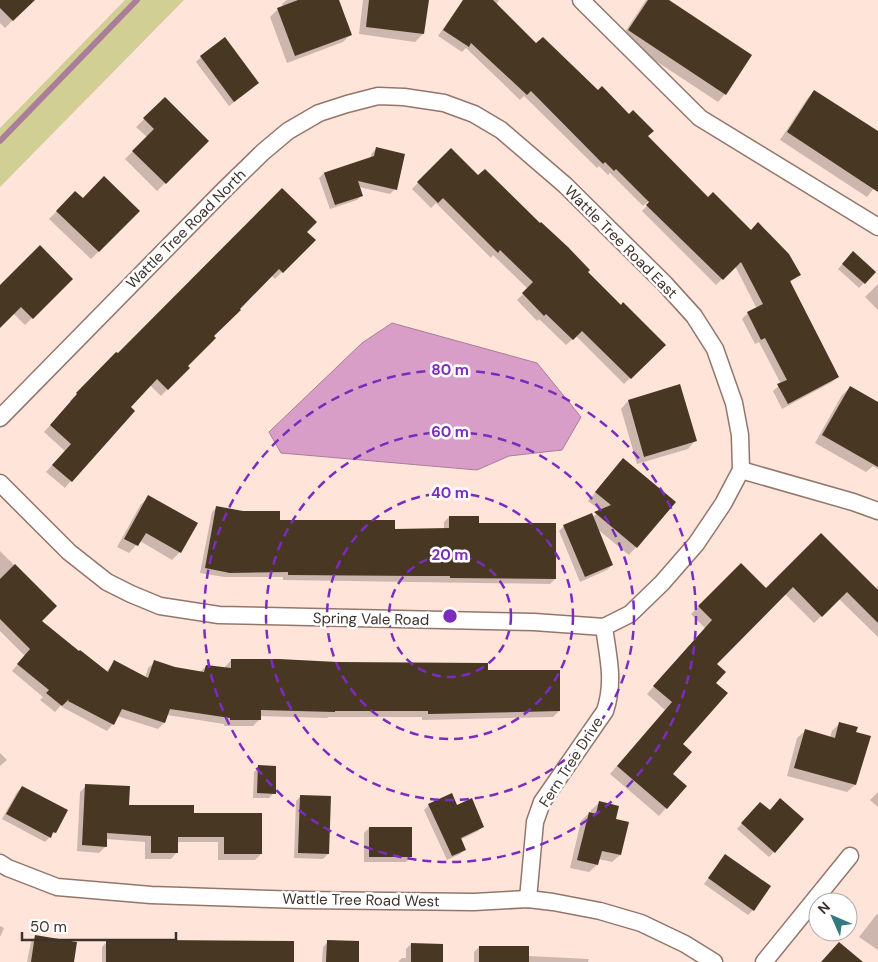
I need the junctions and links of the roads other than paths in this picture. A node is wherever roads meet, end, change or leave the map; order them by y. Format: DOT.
graph roads {
  1 [pos="581,0"];
  2 [pos="404,98"];
  3 [pos="878,227"];
  4 [pos="0,418"];
  5 [pos="741,470"];
  6 [pos="0,483"];
  7 [pos="878,511"];
  8 [pos="604,627"];
  9 [pos="850,856"];
  10 [pos="0,863"];
  11 [pos="528,899"];
  12 [pos="714,962"];
  13 [pos="764,962"];
  1 -- 3 [label="street"];
  2 -- 4 [label="street, Wattle Tree Road North"];
  2 -- 5 [label="street, Wattle Tree Road East"];
  5 -- 7 [label="street"];
  5 -- 8 [label="street"];
  6 -- 8 [label="street, Spring Vale Road"];
  8 -- 11 [label="street, Fern Tree Drive"];
  9 -- 13 [label="street"];
  10 -- 11 [label="street, Wattle Tree Road West"];
  11 -- 12 [label="street, Wattle Tree Road West"];
}
